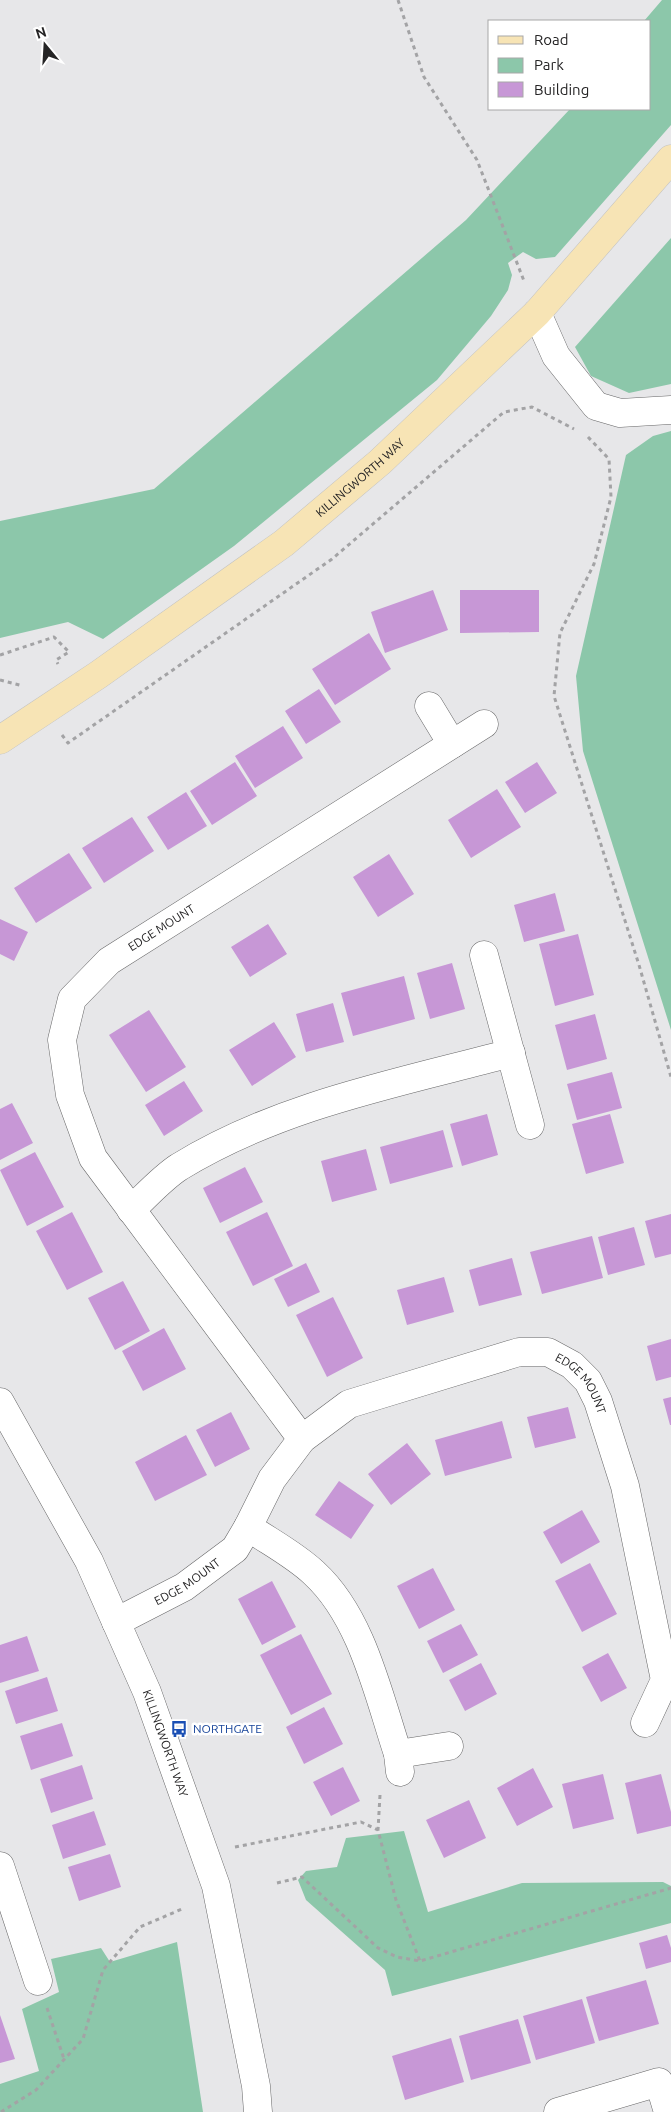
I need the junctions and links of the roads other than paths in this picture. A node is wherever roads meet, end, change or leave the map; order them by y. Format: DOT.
graph roads {
  1 [pos="671,158"];
  2 [pos="537,313"];
  3 [pos="671,410"];
  4 [pos="429,706"];
  5 [pos="484,724"];
  6 [pos="0,740"];
  7 [pos="452,744"];
  8 [pos="484,955"];
  9 [pos="511,1053"];
  10 [pos="530,1125"];
  11 [pos="131,1210"];
  12 [pos="0,1402"];
  13 [pos="302,1439"];
  14 [pos="248,1527"];
  15 [pos="116,1622"];
  16 [pos="668,1682"];
  17 [pos="645,1724"];
  18 [pos="449,1746"];
  19 [pos="0,1866"];
  20 [pos="10,1933"];
  21 [pos="38,1981"];
  22 [pos="258,2112"];
  23 [pos="558,2112"];
  24 [pos="668,2112"];
  1 -- 2 [label="main road, KILLINGWORTH WAY"];
  2 -- 3 [label="street"];
  2 -- 6 [label="main road, KILLINGWORTH WAY"];
  4 -- 7 [label="street"];
  5 -- 7 [label="street, EDGE MOUNT"];
  7 -- 11 [label="street, EDGE MOUNT"];
  8 -- 9 [label="street"];
  9 -- 10 [label="street"];
  9 -- 11 [label="street"];
  11 -- 13 [label="street, EDGE MOUNT"];
  12 -- 15 [label="street, KILLINGWORTH WAY"];
  13 -- 14 [label="street, EDGE MOUNT"];
  13 -- 16 [label="street, EDGE MOUNT"];
  14 -- 15 [label="street, EDGE MOUNT"];
  14 -- 18 [label="street"];
  15 -- 22 [label="street, KILLINGWORTH WAY"];
  16 -- 17 [label="street, EDGE MOUNT"];
  19 -- 20 [label="street"];
  20 -- 21 [label="street"];
  23 -- 24 [label="street"];
}
